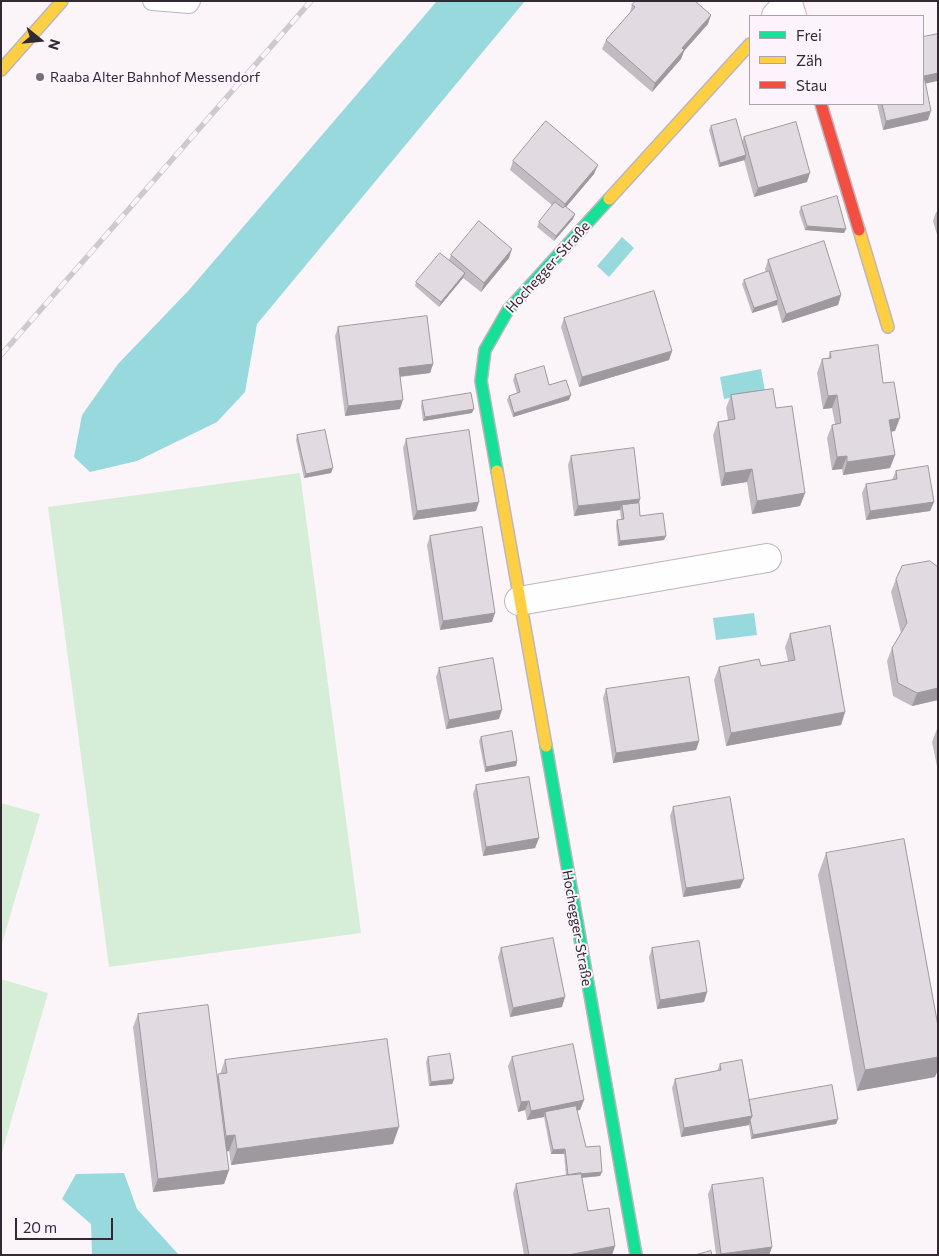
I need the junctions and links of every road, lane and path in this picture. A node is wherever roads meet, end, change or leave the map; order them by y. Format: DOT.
graph roads {
  1 [pos="62,1"];
  2 [pos="152,1"];
  3 [pos="191,1"];
  4 [pos="749,45"];
  5 [pos="1,70"];
  6 [pos="821,105"];
  7 [pos="888,327"];
  8 [pos="767,558"];
  9 [pos="518,602"];
  10 [pos="636,1255"];
  1 -- 5 [label="street"];
  2 -- 3 [label="lane"];
  4 -- 9 [label="street, Hochegger-Straße"];
  6 -- 7 [label="street"];
  8 -- 9 [label="street"];
  9 -- 10 [label="street, Hochegger-Straße"];
}
